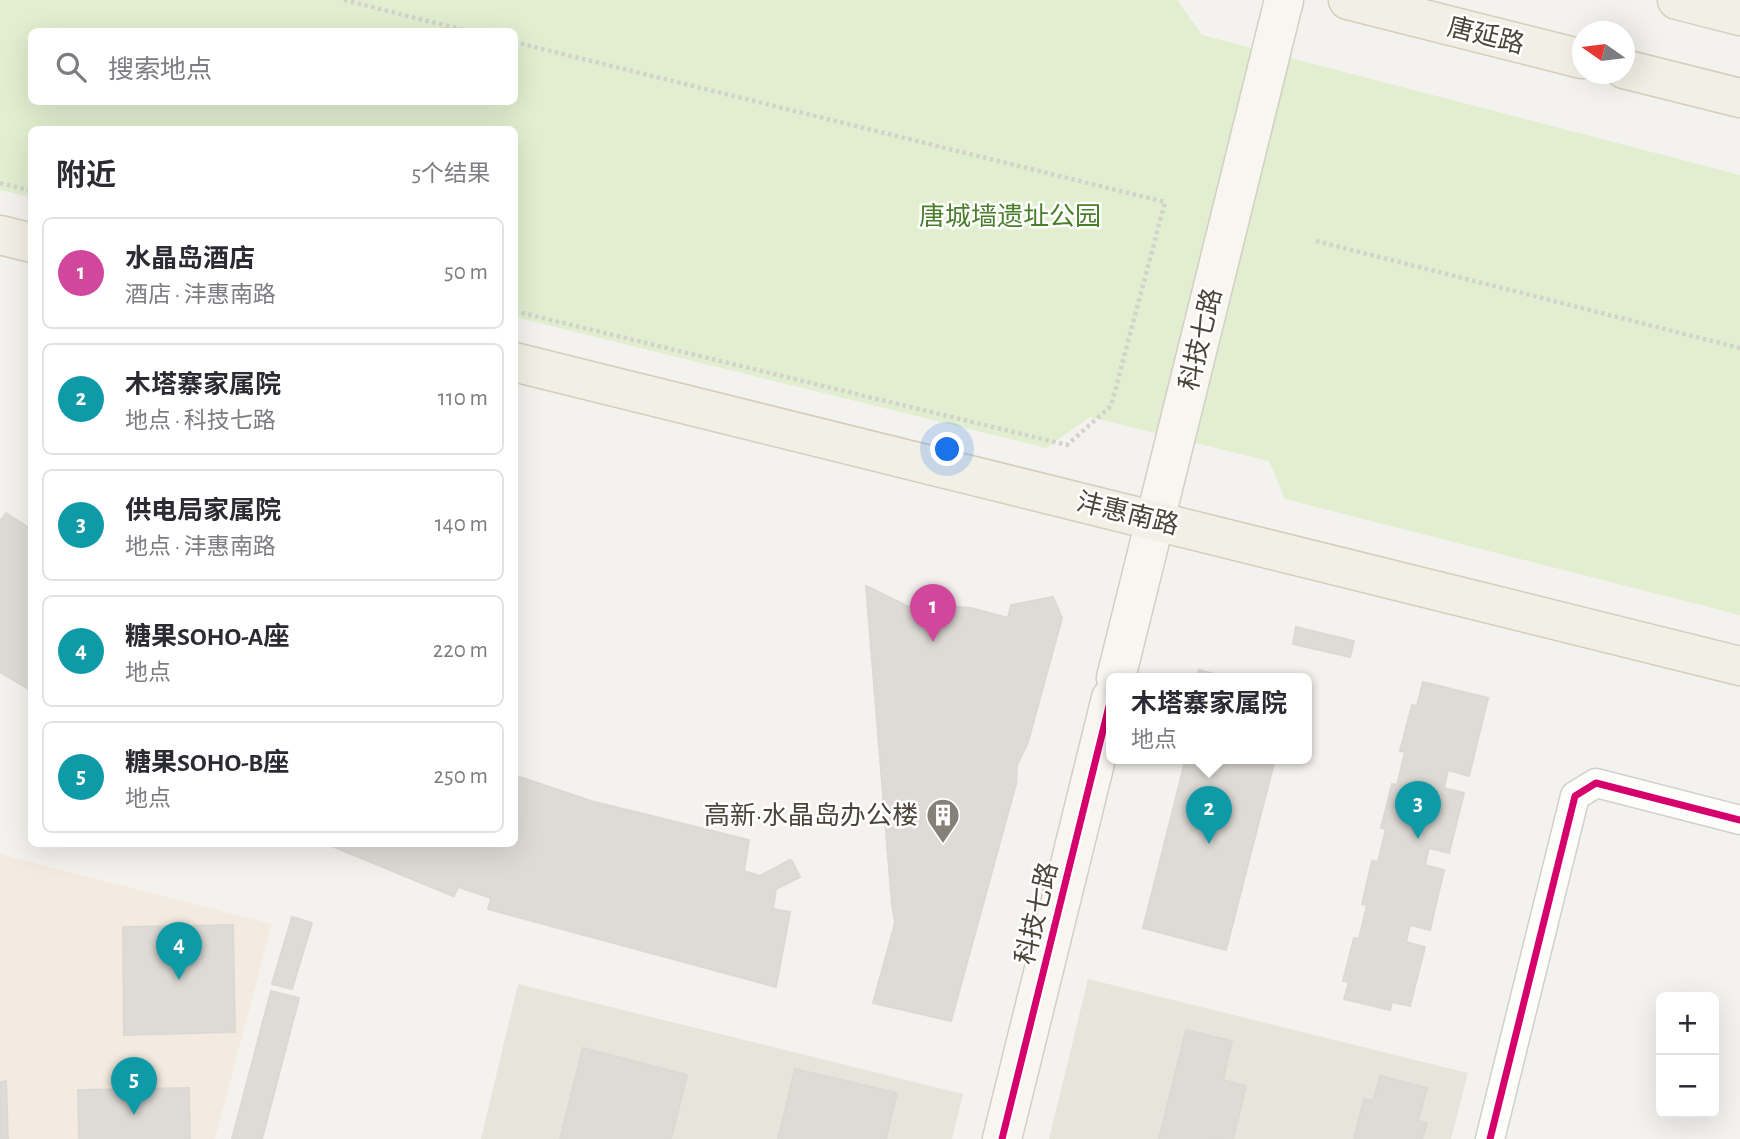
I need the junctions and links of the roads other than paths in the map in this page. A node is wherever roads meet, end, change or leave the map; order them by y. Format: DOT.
graph roads {
  1 [pos="1284,0"];
  2 [pos="1348,0"];
  3 [pos="1677,0"];
  4 [pos="1740,16"];
  5 [pos="1572,56"];
  6 [pos="1635,72"];
  7 [pos="1740,98"];
  8 [pos="0,235"];
  9 [pos="28,242"];
  10 [pos="518,363"];
  11 [pos="1155,520"];
  12 [pos="1740,666"];
  13 [pos="1117,673"];
  14 [pos="1106,718"];
  15 [pos="1740,820"];
  16 [pos="1002,1139"];
  17 [pos="1490,1139"];
  1 -- 11 [label="street, 科技七路"];
  2 -- 5 [label="main road, 唐延路"];
  3 -- 4 [label="main road"];
  6 -- 7 [label="main road"];
  8 -- 9 [label="main road"];
  10 -- 11 [label="main road, 沣惠南路"];
  11 -- 12 [label="main road, 沣惠南路"];
  11 -- 13 [label="street, 科技七路"];
  14 -- 16 [label="street, 科技七路"];
  15 -- 17 [label="street"];
}
